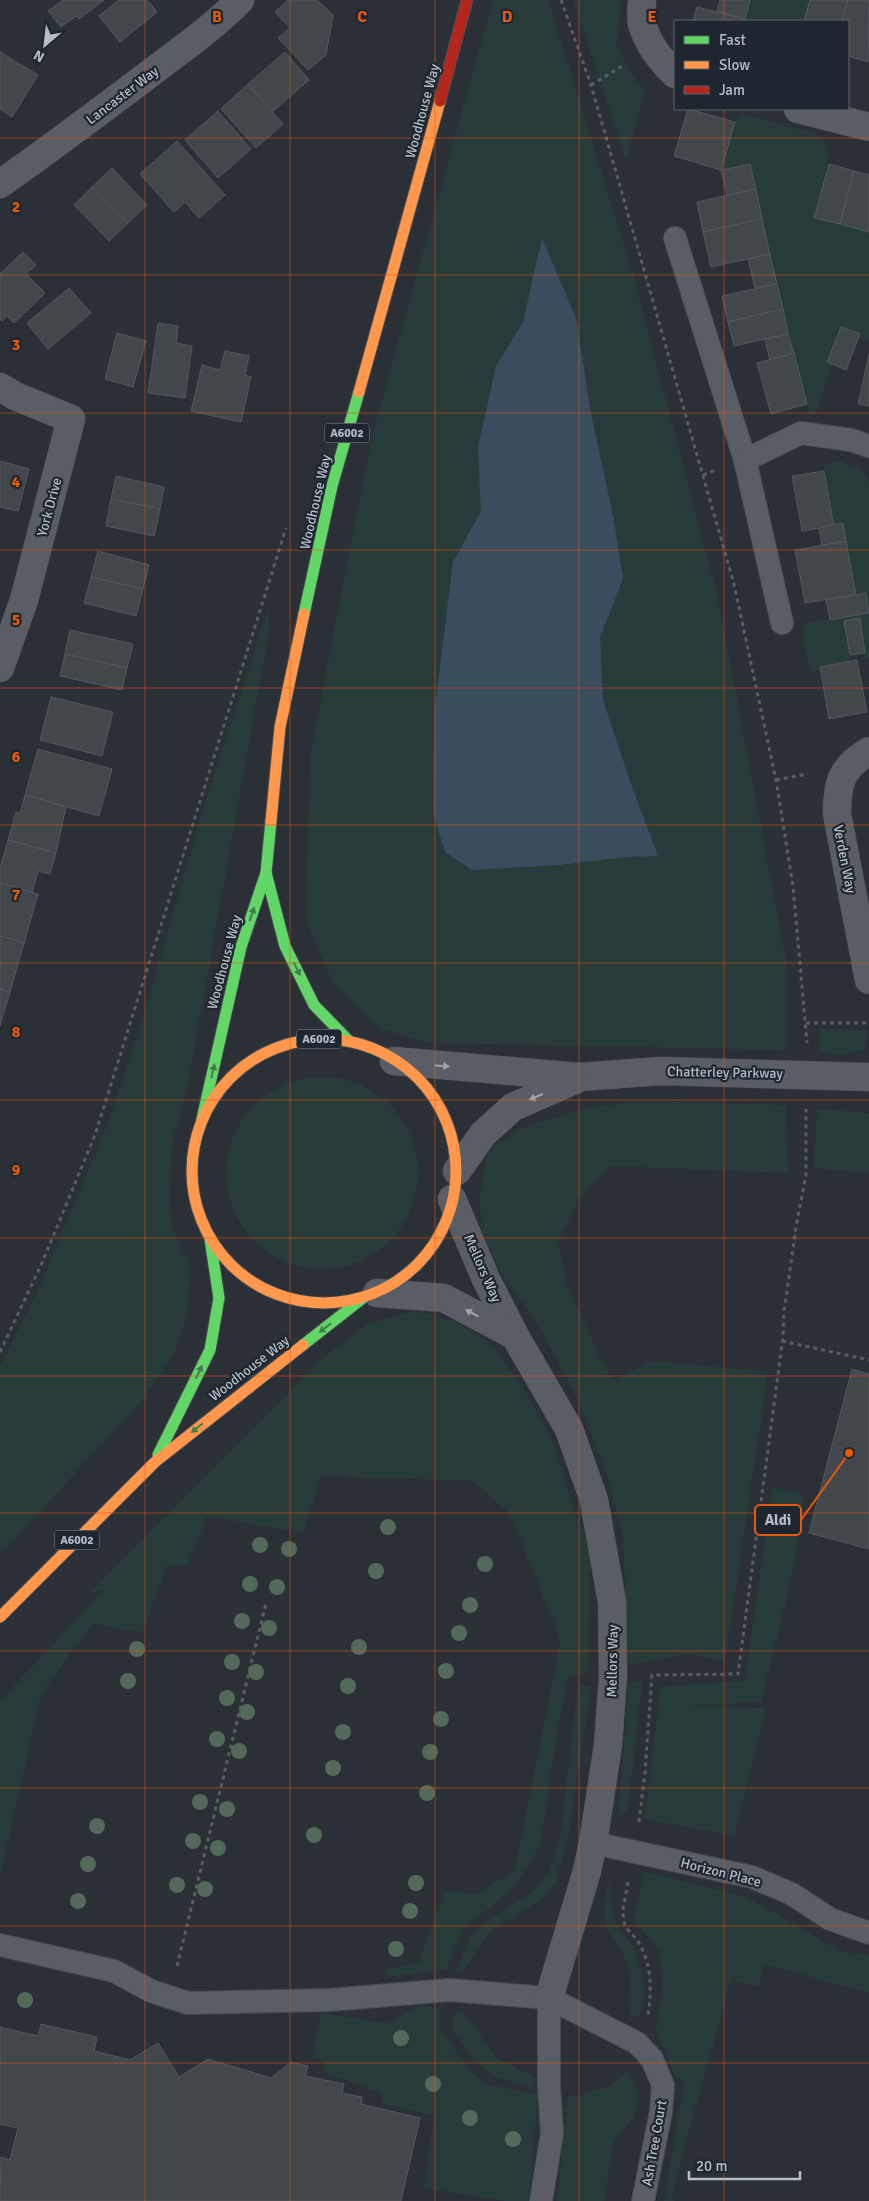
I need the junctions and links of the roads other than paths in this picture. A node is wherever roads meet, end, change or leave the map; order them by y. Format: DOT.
graph roads {
  1 [pos="467,0"];
  2 [pos="642,0"];
  3 [pos="230,4"];
  4 [pos="674,73"];
  5 [pos="802,110"];
  6 [pos="869,127"];
  7 [pos="0,184"];
  8 [pos="675,238"];
  9 [pos="0,387"];
  10 [pos="869,446"];
  11 [pos="745,460"];
  12 [pos="782,623"];
  13 [pos="0,668"];
  14 [pos="869,751"];
  15 [pos="266,873"];
  16 [pos="869,980"];
  17 [pos="349,1041"];
  18 [pos="394,1061"];
  19 [pos="580,1077"];
  20 [pos="869,1077"];
  21 [pos="202,1119"];
  22 [pos="457,1171"];
  23 [pos="452,1199"];
  24 [pos="209,1238"];
  25 [pos="370,1295"];
  26 [pos="515,1336"];
  27 [pos="155,1462"];
  28 [pos="0,1617"];
  29 [pos="593,1843"];
  30 [pos="869,1933"];
  31 [pos="0,1945"];
  32 [pos="549,1998"];
  33 [pos="541,2201"];
  34 [pos="643,2201"];
  1 -- 15 [label="main road, Woodhouse Way / A6002"];
  2 -- 4 [label="street"];
  3 -- 7 [label="street, Lancaster Way"];
  5 -- 6 [label="street"];
  8 -- 11 [label="lane"];
  9 -- 13 [label="street, York Drive"];
  10 -- 11 [label="lane"];
  11 -- 12 [label="lane"];
  14 -- 16 [label="street, Verden Way"];
  15 -- 17 [label="main road, Woodhouse Way / A6002, one-way"];
  21 -- 15 [label="main road, Woodhouse Way / A6002, one-way"];
  17 -- 18 [label="main road, A6002"];
  17 -- 21 [label="main road, A6002"];
  18 -- 19 [label="street, one-way"];
  18 -- 22 [label="main road, A6002"];
  19 -- 20 [label="street, Chatterley Parkway"];
  19 -- 22 [label="street, one-way"];
  21 -- 24 [label="main road, A6002"];
  22 -- 23 [label="main road, A6002"];
  23 -- 25 [label="main road, A6002"];
  23 -- 26 [label="street, Mellors Way"];
  24 -- 25 [label="main road, A6002"];
  27 -- 24 [label="main road, Woodhouse Way / A6002, one-way"];
  26 -- 25 [label="street, Mellors Way, one-way"];
  25 -- 27 [label="main road, Woodhouse Way / A6002, one-way"];
  26 -- 29 [label="street, Mellors Way"];
  27 -- 28 [label="main road, Woodhouse Way / A6002"];
  29 -- 30 [label="lane, Horizon Place"];
  29 -- 32 [label="street, Mellors Way"];
  31 -- 32 [label="lane"];
  32 -- 33 [label="lane"];
  32 -- 34 [label="lane, Ash Tree Court"];
}
